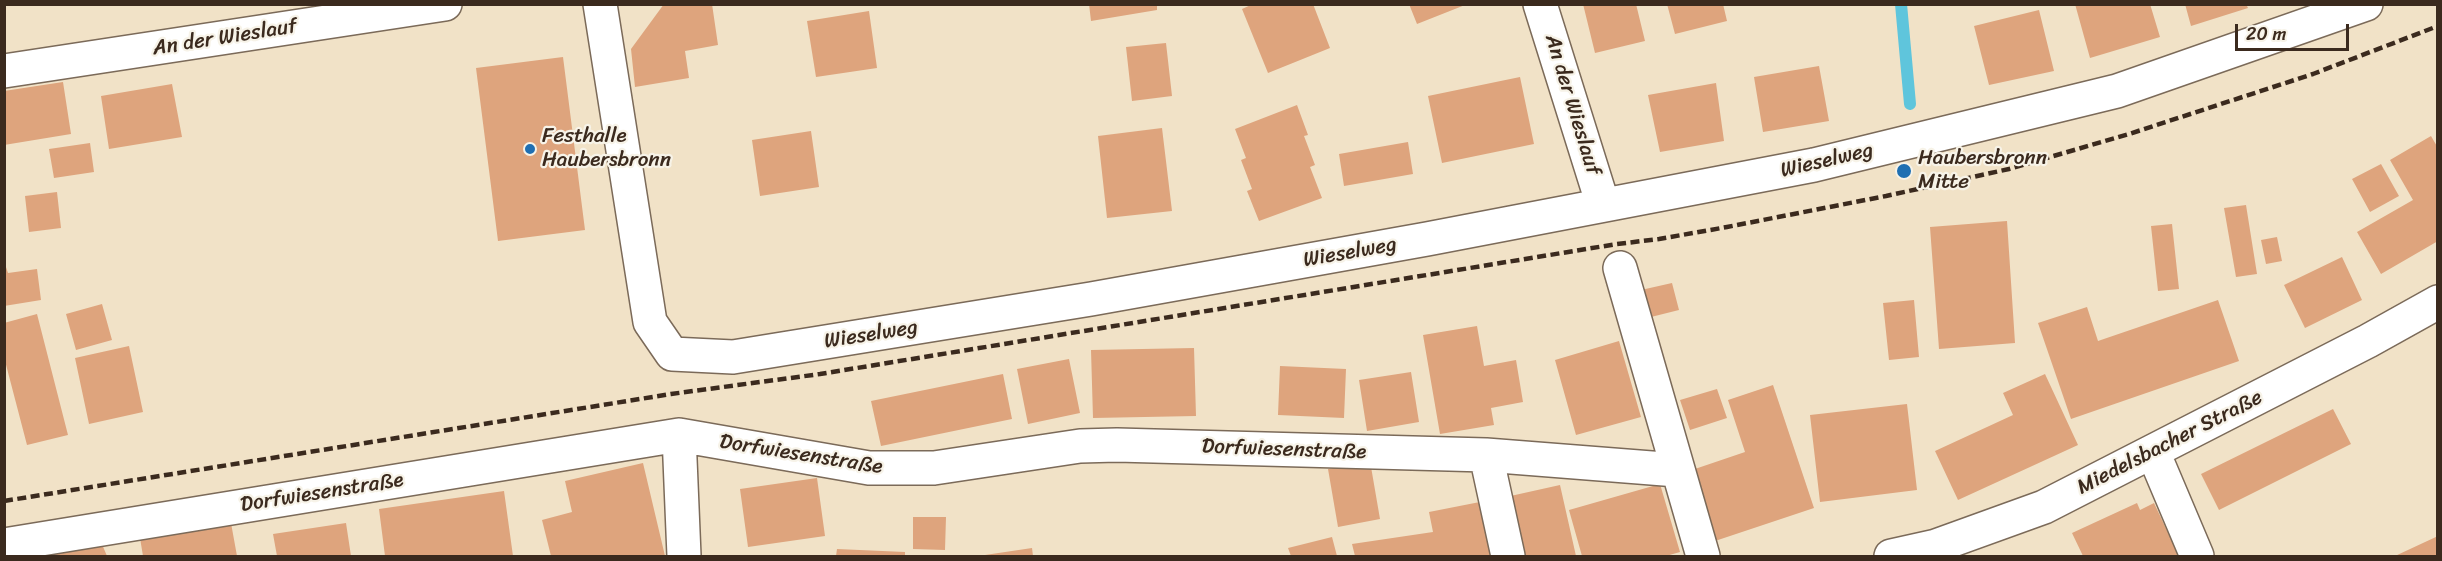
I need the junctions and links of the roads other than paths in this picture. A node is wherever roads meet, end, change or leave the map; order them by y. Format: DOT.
graph roads {
  1 [pos="445,4"];
  2 [pos="600,4"];
  3 [pos="1540,4"];
  4 [pos="2366,4"];
  5 [pos="4,71"];
  6 [pos="1603,205"];
  7 [pos="1620,268"];
  8 [pos="2438,302"];
  9 [pos="679,435"];
  10 [pos="2153,452"];
  11 [pos="1486,455"];
  12 [pos="1677,470"];
  13 [pos="4,544"];
  14 [pos="1938,551"];
  15 [pos="684,556"];
  16 [pos="1508,556"];
  17 [pos="1703,556"];
  18 [pos="1891,556"];
  19 [pos="2197,556"];
  1 -- 5 [label="street, An der Wieslauf"];
  2 -- 6 [label="street, Wieselweg"];
  3 -- 6 [label="street, An der Wieslauf"];
  4 -- 6 [label="street, Wieselweg"];
  7 -- 12 [label="street"];
  8 -- 10 [label="street, Miedelsbacher Straße"];
  9 -- 11 [label="street, Dorfwiesenstraße"];
  9 -- 13 [label="street, Dorfwiesenstraße"];
  9 -- 15 [label="street"];
  10 -- 14 [label="street, Miedelsbacher Straße"];
  10 -- 19 [label="street"];
  11 -- 12 [label="street, Dorfwiesenstraße"];
  11 -- 16 [label="street"];
  12 -- 17 [label="street"];
  14 -- 18 [label="street, Miedelsbacher Straße"];
}
